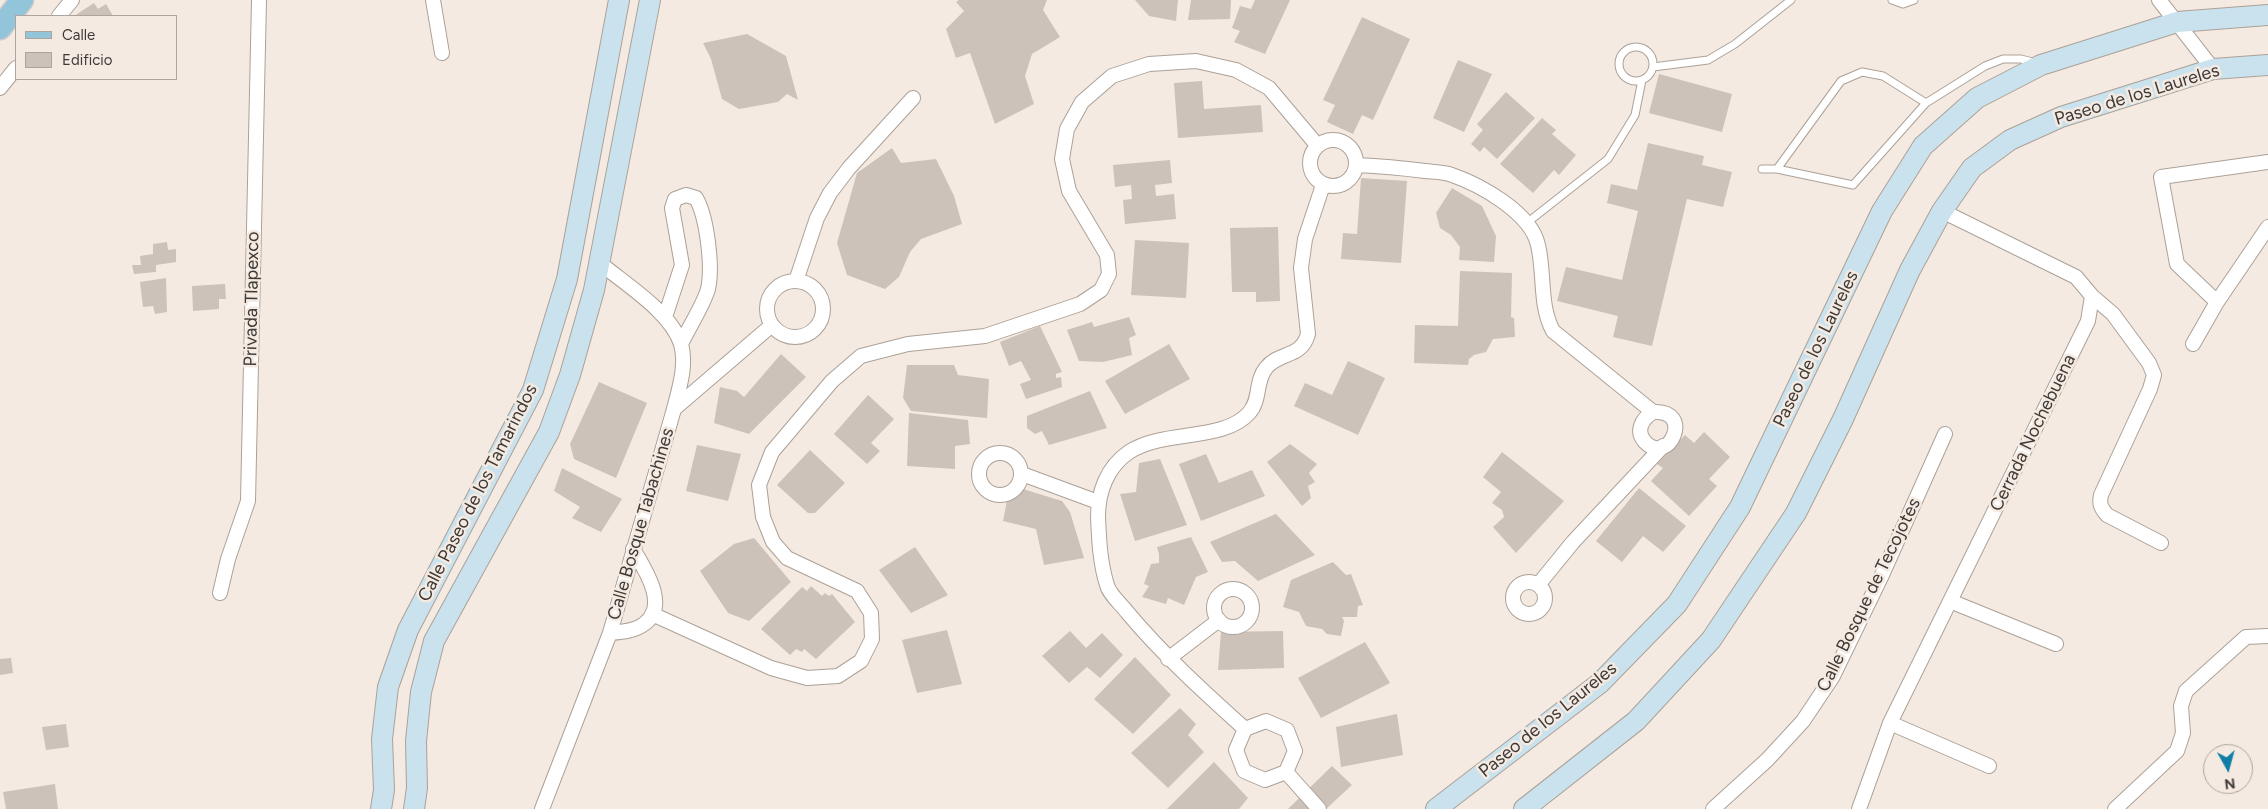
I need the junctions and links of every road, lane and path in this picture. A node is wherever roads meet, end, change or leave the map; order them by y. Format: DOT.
graph roads {
  1 [pos="22,0"];
  2 [pos="72,0"];
  3 [pos="259,0"];
  4 [pos="433,0"];
  5 [pos="619,0"];
  6 [pos="650,0"];
  7 [pos="1791,0"];
  8 [pos="1892,0"];
  9 [pos="1914,0"];
  10 [pos="2159,0"];
  11 [pos="59,15"];
  12 [pos="2268,15"];
  13 [pos="2176,22"];
  14 [pos="0,28"];
  15 [pos="442,54"];
  16 [pos="2041,65"];
  17 [pos="2267,66"];
  18 [pos="1653,67"];
  19 [pos="15,69"];
  20 [pos="2213,69"];
  21 [pos="1642,80"];
  22 [pos="0,88"];
  23 [pos="913,98"];
  24 [pos="1926,103"];
  25 [pos="1317,144"];
  26 [pos="2268,162"];
  27 [pos="1357,166"];
  28 [pos="1762,169"];
  29 [pos="1777,169"];
  30 [pos="1323,185"];
  31 [pos="1942,211"];
  32 [pos="1528,222"];
  33 [pos="2268,227"];
  34 [pos="600,263"];
  35 [pos="796,281"];
  36 [pos="2092,296"];
  37 [pos="2218,302"];
  38 [pos="665,317"];
  39 [pos="772,325"];
  40 [pos="681,344"];
  41 [pos="2193,344"];
  42 [pos="674,409"];
  43 [pos="1652,412"];
  44 [pos="1944,434"];
  45 [pos="1663,446"];
  46 [pos="1022,474"];
  47 [pos="1098,502"];
  48 [pos="2161,543"];
  49 [pos="633,549"];
  50 [pos="1538,585"];
  51 [pos="220,593"];
  52 [pos="1950,601"];
  53 [pos="652,614"];
  54 [pos="1218,620"];
  55 [pos="610,633"];
  56 [pos="2268,636"];
  57 [pos="2056,644"];
  58 [pos="1168,659"];
  59 [pos="1890,723"];
  60 [pos="1245,730"];
  61 [pos="1989,766"];
  62 [pos="1286,772"];
  63 [pos="381,809"];
  64 [pos="414,809"];
  65 [pos="542,809"];
  66 [pos="1319,809"];
  67 [pos="1436,809"];
  68 [pos="1524,809"];
  69 [pos="1713,809"];
  70 [pos="1859,809"];
  71 [pos="2115,809"];
  1 -- 14 [label="main road"];
  2 -- 11 [label="street"];
  3 -- 51 [label="street, Privada Tlapexco"];
  4 -- 15 [label="street"];
  5 -- 63 [label="main road, Calle Paseo de los Tamarindos"];
  6 -- 34 [label="main road, Calle Paseo de los Tamarindos"];
  7 -- 18 [label="lane"];
  8 -- 9 [label="lane"];
  10 -- 13 [label="street"];
  12 -- 13 [label="main road, Paseo de los Laureles"];
  13 -- 16 [label="main road, Paseo de los Laureles"];
  13 -- 20 [label="street"];
  16 -- 24 [label="lane"];
  16 -- 67 [label="main road, Paseo de los Laureles"];
  17 -- 20 [label="main road, Paseo de los Laureles"];
  18 -- 21 [label="lane"];
  18 -- 21 [label="lane"];
  19 -- 22 [label="street"];
  20 -- 31 [label="main road, Paseo de los Laureles"];
  21 -- 32 [label="lane"];
  23 -- 35 [label="street"];
  24 -- 29 [label="lane"];
  24 -- 29 [label="lane"];
  25 -- 27 [label="street"];
  25 -- 30 [label="street"];
  25 -- 53 [label="street"];
  26 -- 37 [label="street"];
  27 -- 30 [label="street"];
  27 -- 32 [label="street"];
  28 -- 29 [label="lane"];
  30 -- 47 [label="street"];
  31 -- 36 [label="street"];
  31 -- 68 [label="main road, Paseo de los Laureles"];
  32 -- 43 [label="street"];
  33 -- 37 [label="street"];
  34 -- 38 [label="street, Calle Bosque Tabachines"];
  34 -- 64 [label="main road, Calle Paseo de los Tamarindos"];
  35 -- 39 [label="street"];
  35 -- 39 [label="street"];
  36 -- 48 [label="street"];
  36 -- 52 [label="street, Cerrada Nochebuena"];
  37 -- 41 [label="street"];
  38 -- 40 [label="street, Calle Bosque Tabachines"];
  38 -- 40 [label="street"];
  39 -- 42 [label="street"];
  40 -- 42 [label="street, Calle Bosque Tabachines"];
  42 -- 49 [label="street, Calle Bosque Tabachines"];
  43 -- 45 [label="street"];
  43 -- 45 [label="street"];
  44 -- 69 [label="street, Calle Bosque de Tecojotes"];
  45 -- 50 [label="street"];
  46 -- 47 [label="street"];
  47 -- 58 [label="street"];
  49 -- 53 [label="street"];
  49 -- 55 [label="street, Calle Bosque Tabachines"];
  52 -- 57 [label="street"];
  52 -- 59 [label="street, Cerrada Nochebuena"];
  53 -- 55 [label="street"];
  54 -- 58 [label="street"];
  55 -- 65 [label="street, Calle Bosque Tabachines"];
  56 -- 71 [label="street"];
  58 -- 60 [label="street"];
  59 -- 61 [label="street"];
  59 -- 70 [label="street, Cerrada Nochebuena"];
  60 -- 62 [label="street"];
  60 -- 62 [label="street"];
  62 -- 66 [label="street"];
}
